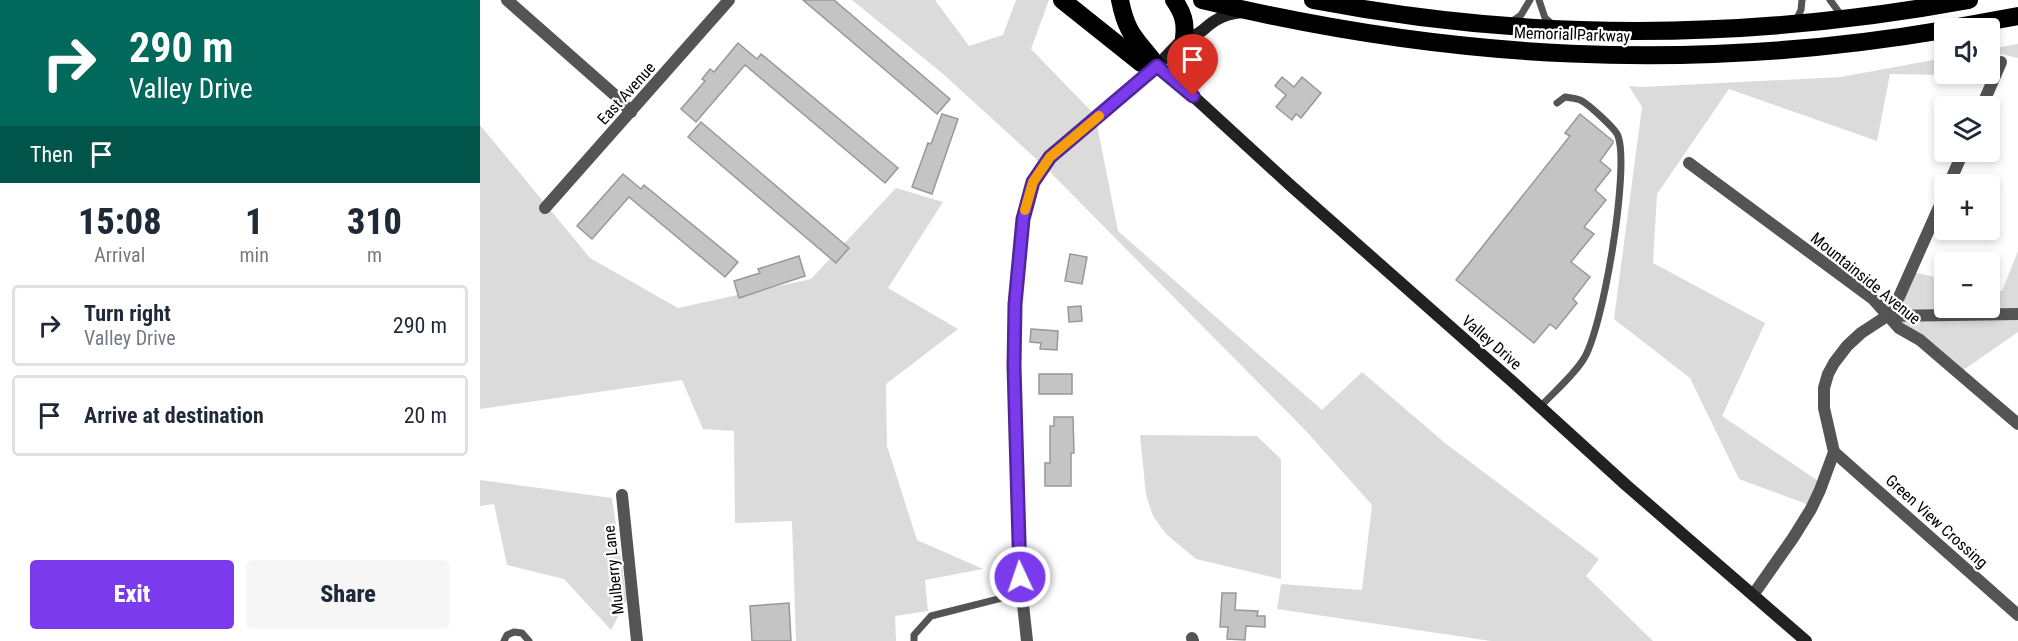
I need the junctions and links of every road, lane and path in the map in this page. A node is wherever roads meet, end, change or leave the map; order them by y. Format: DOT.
graph roads {
  1 [pos="507,0"];
  2 [pos="729,0"];
  3 [pos="1062,0"];
  4 [pos="1120,0"];
  5 [pos="1174,0"];
  6 [pos="1202,0"];
  7 [pos="1313,0"];
  8 [pos="1530,0"];
  9 [pos="1539,0"];
  10 [pos="1802,0"];
  11 [pos="1830,0"];
  12 [pos="1969,0"];
  13 [pos="1250,12"];
  14 [pos="2018,16"];
  15 [pos="2000,19"];
  16 [pos="1845,20"];
  17 [pos="1794,25"];
  18 [pos="1505,26"];
  19 [pos="1558,30"];
  20 [pos="1934,31"];
  21 [pos="1185,38"];
  22 [pos="2001,62"];
  23 [pos="1157,66"];
  24 [pos="1986,96"];
  25 [pos="1557,104"];
  26 [pos="631,112"];
  27 [pos="1689,163"];
  28 [pos="545,208"];
  29 [pos="1934,218"];
  30 [pos="2018,314"];
  31 [pos="1887,316"];
  32 [pos="1540,407"];
  33 [pos="2018,424"];
  34 [pos="1834,452"];
  35 [pos="622,495"];
  36 [pos="1022,593"];
  37 [pos="1753,595"];
  38 [pos="2018,615"];
  39 [pos="504,641"];
  40 [pos="529,641"];
  41 [pos="637,641"];
  42 [pos="914,641"];
  43 [pos="1027,641"];
  44 [pos="1806,641"];
  1 -- 26 [label="street"];
  2 -- 26 [label="street, East Avenue"];
  3 -- 23 [label="highway"];
  4 -- 23 [label="highway"];
  5 -- 21 [label="highway"];
  6 -- 13 [label="highway, Memorial Parkway"];
  7 -- 18 [label="highway, Memorial Parkway"];
  8 -- 18 [label="lane"];
  9 -- 19 [label="lane"];
  10 -- 17 [label="lane"];
  11 -- 16 [label="lane"];
  12 -- 16 [label="highway, Memorial Parkway"];
  13 -- 20 [label="highway, Memorial Parkway"];
  13 -- 21 [label="street"];
  14 -- 15 [label="highway"];
  16 -- 17 [label="highway, Memorial Parkway"];
  17 -- 19 [label="highway, Memorial Parkway"];
  18 -- 19 [label="highway, Memorial Parkway"];
  21 -- 23 [label="street"];
  22 -- 24 [label="street"];
  23 -- 32 [label="street, Valley Drive"];
  23 -- 36 [label="street"];
  25 -- 32 [label="lane"];
  26 -- 28 [label="street, East Avenue"];
  27 -- 31 [label="street, Mountainside Avenue"];
  29 -- 31 [label="street"];
  30 -- 31 [label="street"];
  31 -- 33 [label="street, Mountainside Avenue"];
  31 -- 34 [label="street"];
  32 -- 37 [label="street, Valley Drive"];
  34 -- 37 [label="street"];
  34 -- 38 [label="street, Green View Crossing"];
  35 -- 41 [label="street, Mulberry Lane"];
  36 -- 42 [label="lane"];
  36 -- 43 [label="street"];
  37 -- 44 [label="street, Valley Drive"];
  39 -- 40 [label="lane"];
}
